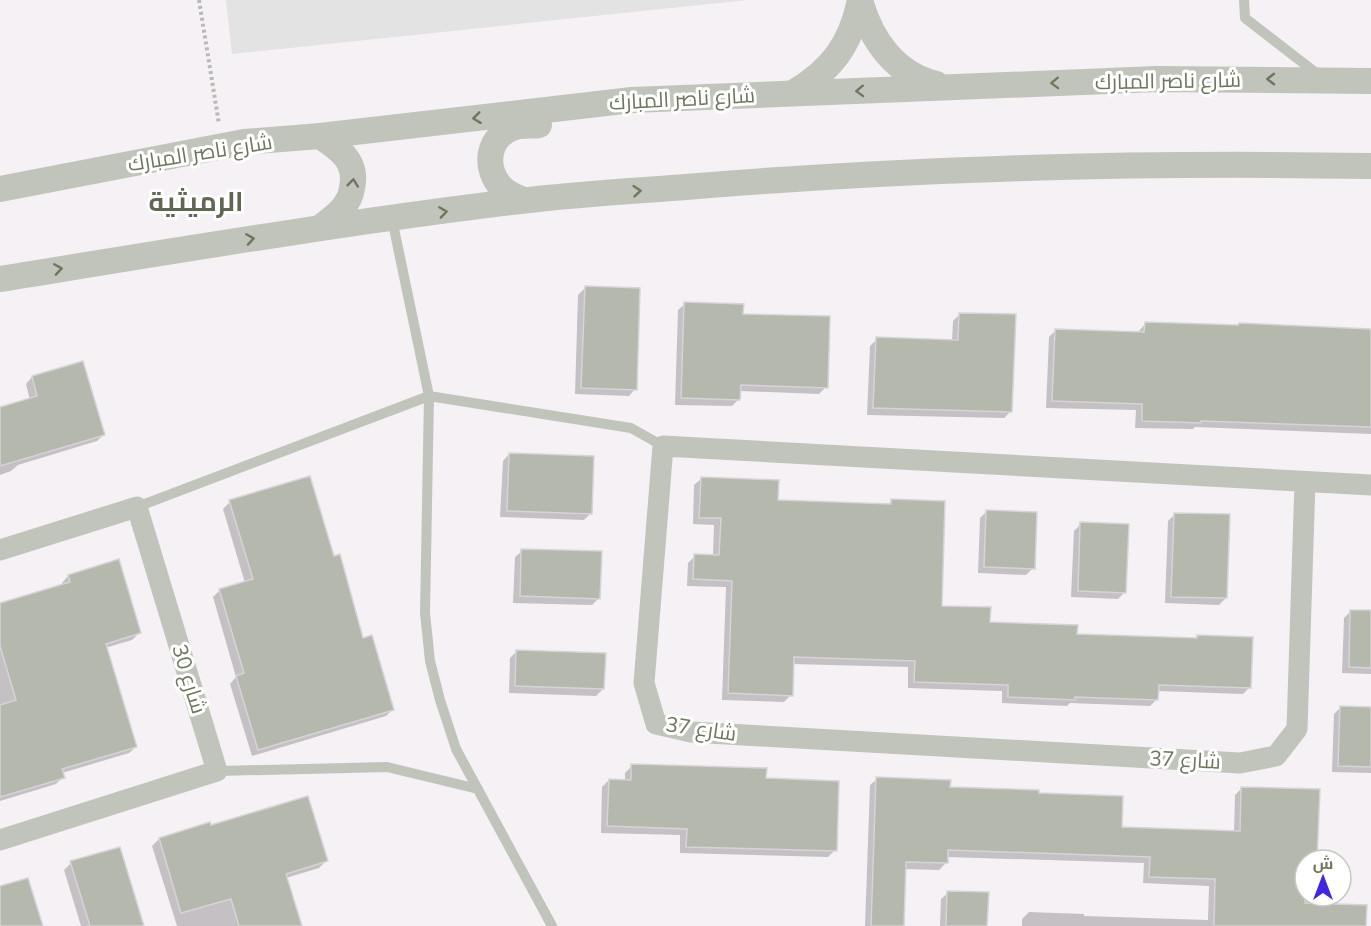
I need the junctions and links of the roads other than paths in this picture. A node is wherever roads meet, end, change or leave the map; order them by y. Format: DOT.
graph roads {
  1 [pos="861,0"];
  2 [pos="1244,0"];
  3 [pos="1325,79"];
  4 [pos="1371,81"];
  5 [pos="947,87"];
  6 [pos="793,93"];
  7 [pos="632,100"];
  8 [pos="320,136"];
  9 [pos="1371,166"];
  10 [pos="0,189"];
  11 [pos="523,200"];
  12 [pos="392,219"];
  13 [pos="320,228"];
  14 [pos="0,279"];
  15 [pos="429,396"];
  16 [pos="663,446"];
  17 [pos="1305,482"];
  18 [pos="1371,485"];
  19 [pos="137,507"];
  20 [pos="0,550"];
  21 [pos="217,771"];
  22 [pos="478,789"];
  23 [pos="0,840"];
  24 [pos="552,926"];
  1 -- 5 [label="street"];
  1 -- 6 [label="street"];
  2 -- 3 [label="lane"];
  3 -- 4 [label="street, شارع ناصر المبارك"];
  3 -- 5 [label="street, شارع ناصر المبارك, one-way"];
  5 -- 6 [label="street, شارع ناصر المبارك, one-way"];
  6 -- 7 [label="street, شارع ناصر المبارك"];
  7 -- 8 [label="street, شارع ناصر المبارك, one-way"];
  7 -- 11 [label="street"];
  8 -- 10 [label="street, شارع ناصر المبارك"];
  13 -- 8 [label="street, one-way"];
  11 -- 9 [label="street, one-way"];
  12 -- 11 [label="street, one-way"];
  12 -- 13 [label="street"];
  12 -- 15 [label="lane"];
  14 -- 13 [label="street, one-way"];
  15 -- 16 [label="lane"];
  15 -- 19 [label="lane"];
  15 -- 22 [label="lane"];
  16 -- 17 [label="street"];
  16 -- 17 [label="street, شارع 37"];
  17 -- 18 [label="street"];
  19 -- 20 [label="street"];
  19 -- 21 [label="street, شارع 30"];
  21 -- 22 [label="lane"];
  21 -- 23 [label="street"];
  22 -- 24 [label="lane"];
}
